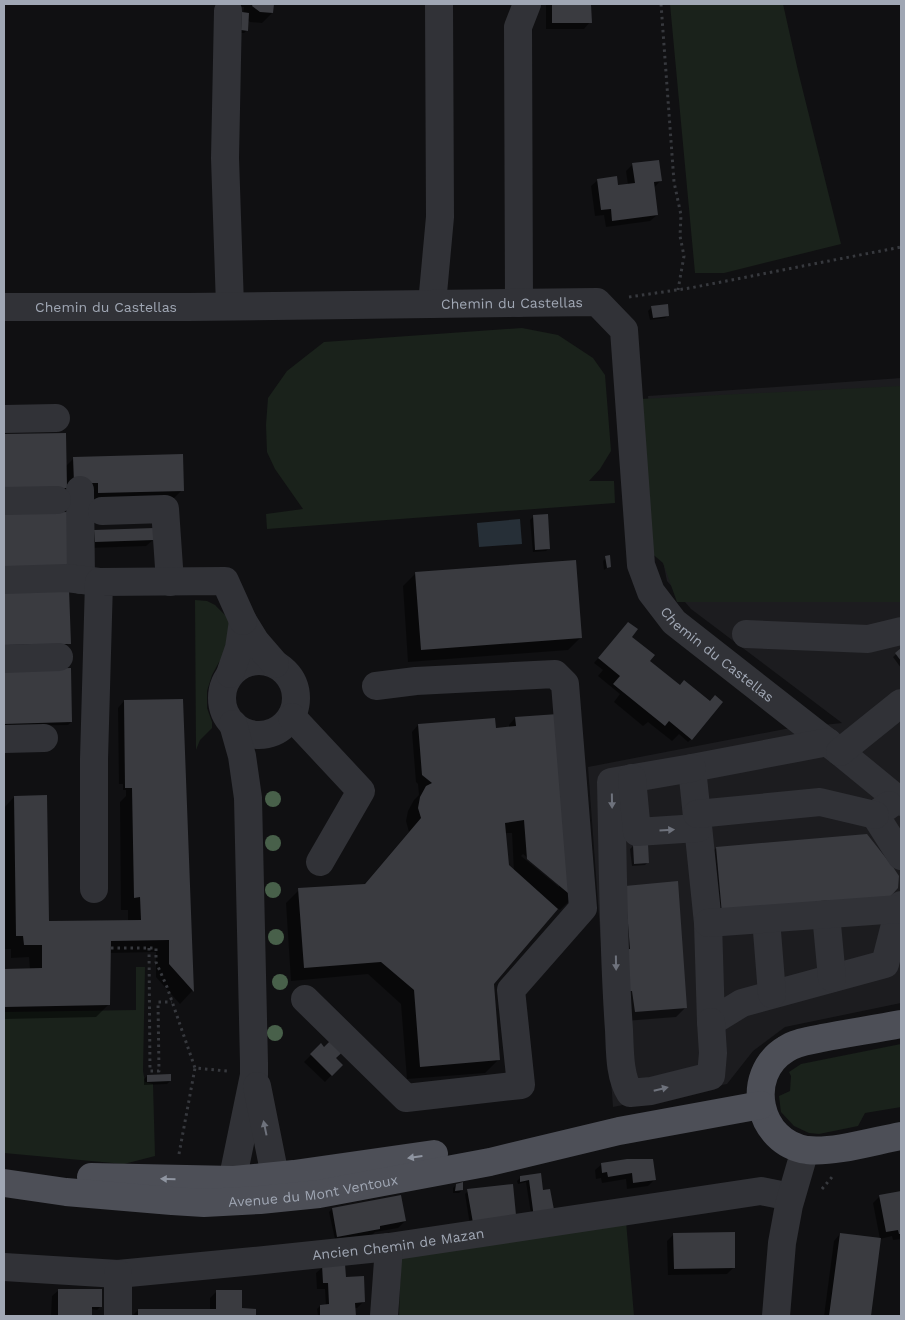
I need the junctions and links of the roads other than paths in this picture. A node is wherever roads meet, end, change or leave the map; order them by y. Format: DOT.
graph roads {
  1 [pos="439,4"];
  2 [pos="527,4"];
  3 [pos="228,11"];
  4 [pos="519,303"];
  5 [pos="432,304"];
  6 [pos="230,306"];
  7 [pos="4,307"];
  8 [pos="56,418"];
  9 [pos="4,419"];
  10 [pos="4,501"];
  11 [pos="102,511"];
  12 [pos="4,580"];
  13 [pos="90,581"];
  14 [pos="170,582"];
  15 [pos="243,621"];
  16 [pos="901,631"];
  17 [pos="746,634"];
  18 [pos="59,657"];
  19 [pos="4,659"];
  20 [pos="275,664"];
  21 [pos="230,674"];
  22 [pos="376,686"];
  23 [pos="901,703"];
  24 [pos="233,724"];
  25 [pos="282,725"];
  26 [pos="4,738"];
  27 [pos="44,738"];
  28 [pos="834,747"];
  29 [pos="692,768"];
  30 [pos="632,778"];
  31 [pos="248,798"];
  32 [pos="899,801"];
  33 [pos="874,815"];
  34 [pos="698,821"];
  35 [pos="901,856"];
  36 [pos="320,862"];
  37 [pos="94,889"];
  38 [pos="900,907"];
  39 [pos="826,914"];
  40 [pos="766,919"];
  41 [pos="708,923"];
  42 [pos="832,978"];
  43 [pos="772,994"];
  44 [pos="305,999"];
  45 [pos="711,1022"];
  46 [pos="901,1024"];
  47 [pos="254,1075"];
  48 [pos="761,1105"];
  49 [pos="901,1136"];
  50 [pos="805,1150"];
  51 [pos="4,1174"];
  52 [pos="4,1183"];
  53 [pos="243,1186"];
  54 [pos="280,1187"];
  55 [pos="791,1197"];
  56 [pos="172,1201"];
  57 [pos="388,1247"];
  58 [pos="4,1267"];
  59 [pos="118,1274"];
  60 [pos="118,1316"];
  61 [pos="384,1316"];
  62 [pos="776,1316"];
  1 -- 5 [label="street"];
  2 -- 4 [label="street"];
  3 -- 6 [label="street"];
  4 -- 5 [label="street, Chemin du Castellas"];
  4 -- 28 [label="street, Chemin du Castellas"];
  5 -- 6 [label="street, Chemin du Castellas"];
  6 -- 7 [label="street, Chemin du Castellas"];
  8 -- 9 [label="street"];
  10 -- 13 [label="street"];
  11 -- 14 [label="street"];
  12 -- 13 [label="street"];
  13 -- 14 [label="street"];
  13 -- 37 [label="street"];
  14 -- 15 [label="street"];
  15 -- 20 [label="street"];
  15 -- 21 [label="street"];
  16 -- 17 [label="street"];
  18 -- 19 [label="street"];
  20 -- 21 [label="street"];
  20 -- 25 [label="street"];
  21 -- 24 [label="street"];
  22 -- 44 [label="street"];
  23 -- 28 [label="street"];
  24 -- 25 [label="street"];
  24 -- 31 [label="street"];
  25 -- 31 [label="street"];
  25 -- 36 [label="street"];
  26 -- 27 [label="street"];
  28 -- 29 [label="street"];
  28 -- 32 [label="street, Chemin du Castellas"];
  29 -- 30 [label="street"];
  29 -- 34 [label="street"];
  30 -- 34 [label="street, one-way"];
  30 -- 45 [label="street, one-way"];
  31 -- 47 [label="street"];
  32 -- 33 [label="street"];
  33 -- 34 [label="street"];
  33 -- 35 [label="street"];
  34 -- 41 [label="street"];
  38 -- 39 [label="street"];
  38 -- 42 [label="street"];
  39 -- 40 [label="street"];
  39 -- 42 [label="street"];
  40 -- 41 [label="street"];
  40 -- 43 [label="street"];
  41 -- 45 [label="street"];
  42 -- 43 [label="street"];
  43 -- 45 [label="street"];
  46 -- 48 [label="main road"];
  47 -- 53 [label="street"];
  54 -- 47 [label="street, one-way"];
  48 -- 50 [label="main road"];
  48 -- 54 [label="main road, Avenue du Mont Ventoux"];
  49 -- 50 [label="main road"];
  50 -- 55 [label="street"];
  53 -- 51 [label="main road, Avenue du Mont Ventoux, one-way"];
  52 -- 56 [label="main road, Avenue du Mont Ventoux"];
  53 -- 54 [label="main road, Avenue du Mont Ventoux"];
  53 -- 56 [label="street"];
  54 -- 56 [label="main road, Avenue du Mont Ventoux"];
  55 -- 57 [label="street, Ancien Chemin de Mazan"];
  55 -- 62 [label="street"];
  57 -- 59 [label="street, Ancien Chemin de Mazan"];
  57 -- 61 [label="street"];
  58 -- 59 [label="street, Ancien Chemin de Mazan"];
  59 -- 60 [label="street"];
}
